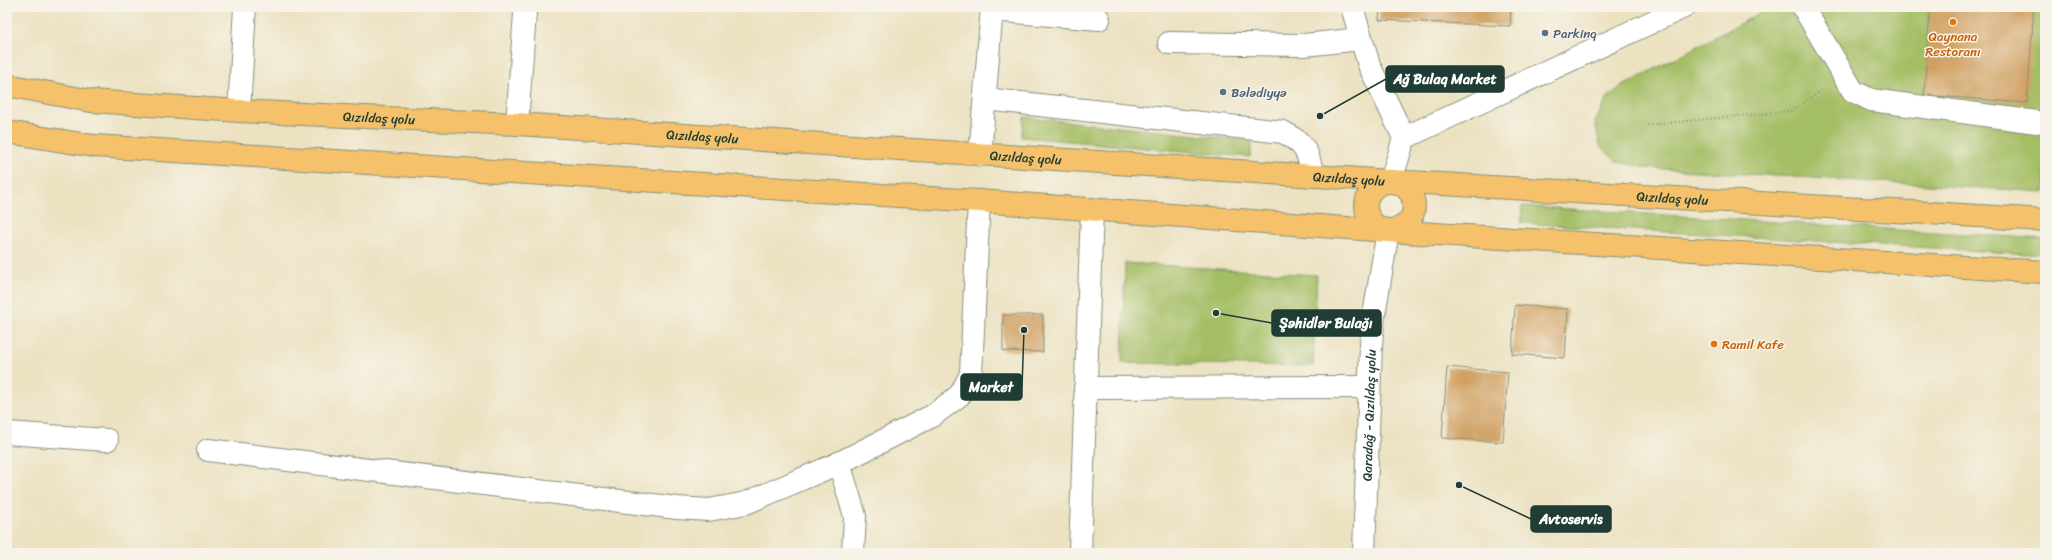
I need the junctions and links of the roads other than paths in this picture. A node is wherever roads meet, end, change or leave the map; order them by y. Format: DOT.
graph roads {
  1 [pos="245,7"];
  2 [pos="1352,7"];
  3 [pos="1684,7"];
  4 [pos="1803,7"];
  5 [pos="992,9"];
  6 [pos="525,13"];
  7 [pos="1099,20"];
  8 [pos="1361,38"];
  9 [pos="1169,43"];
  10 [pos="7,85"];
  11 [pos="985,99"];
  12 [pos="240,111"];
  13 [pos="2037,122"];
  14 [pos="517,124"];
  15 [pos="7,132"];
  16 [pos="1404,138"];
  17 [pos="980,155"];
  18 [pos="1314,176"];
  19 [pos="1391,181"];
  20 [pos="979,201"];
  21 [pos="1092,210"];
  22 [pos="2045,220"];
  23 [pos="1388,230"];
  24 [pos="2045,272"];
  25 [pos="1368,387"];
  26 [pos="1086,388"];
  27 [pos="7,432"];
  28 [pos="107,440"];
  29 [pos="208,450"];
  30 [pos="839,463"];
  31 [pos="853,553"];
  32 [pos="1080,553"];
  33 [pos="1364,553"];
  1 -- 12 [label="street"];
  2 -- 8 [label="street"];
  3 -- 16 [label="street"];
  4 -- 13 [label="street"];
  5 -- 7 [label="street"];
  5 -- 11 [label="street"];
  6 -- 14 [label="street"];
  8 -- 9 [label="street"];
  8 -- 16 [label="street"];
  10 -- 12 [label="main road, Qızıldaş yolu"];
  11 -- 17 [label="street"];
  11 -- 18 [label="street"];
  12 -- 14 [label="main road, Qızıldaş yolu"];
  14 -- 17 [label="main road, Qızıldaş yolu"];
  15 -- 20 [label="main road"];
  16 -- 19 [label="street"];
  17 -- 18 [label="main road, Qızıldaş yolu"];
  18 -- 19 [label="main road, Qızıldaş yolu"];
  19 -- 22 [label="main road, Qızıldaş yolu"];
  19 -- 23 [label="main road"];
  19 -- 23 [label="main road"];
  20 -- 21 [label="main road"];
  20 -- 30 [label="street"];
  21 -- 23 [label="main road"];
  21 -- 26 [label="street"];
  23 -- 24 [label="main road"];
  23 -- 25 [label="street, Qaradağ - Qızıldaş yolu"];
  25 -- 26 [label="street"];
  25 -- 33 [label="street, Qaradağ - Qızıldaş yolu"];
  26 -- 32 [label="street"];
  27 -- 28 [label="street"];
  29 -- 30 [label="street"];
  30 -- 31 [label="street"];
}
